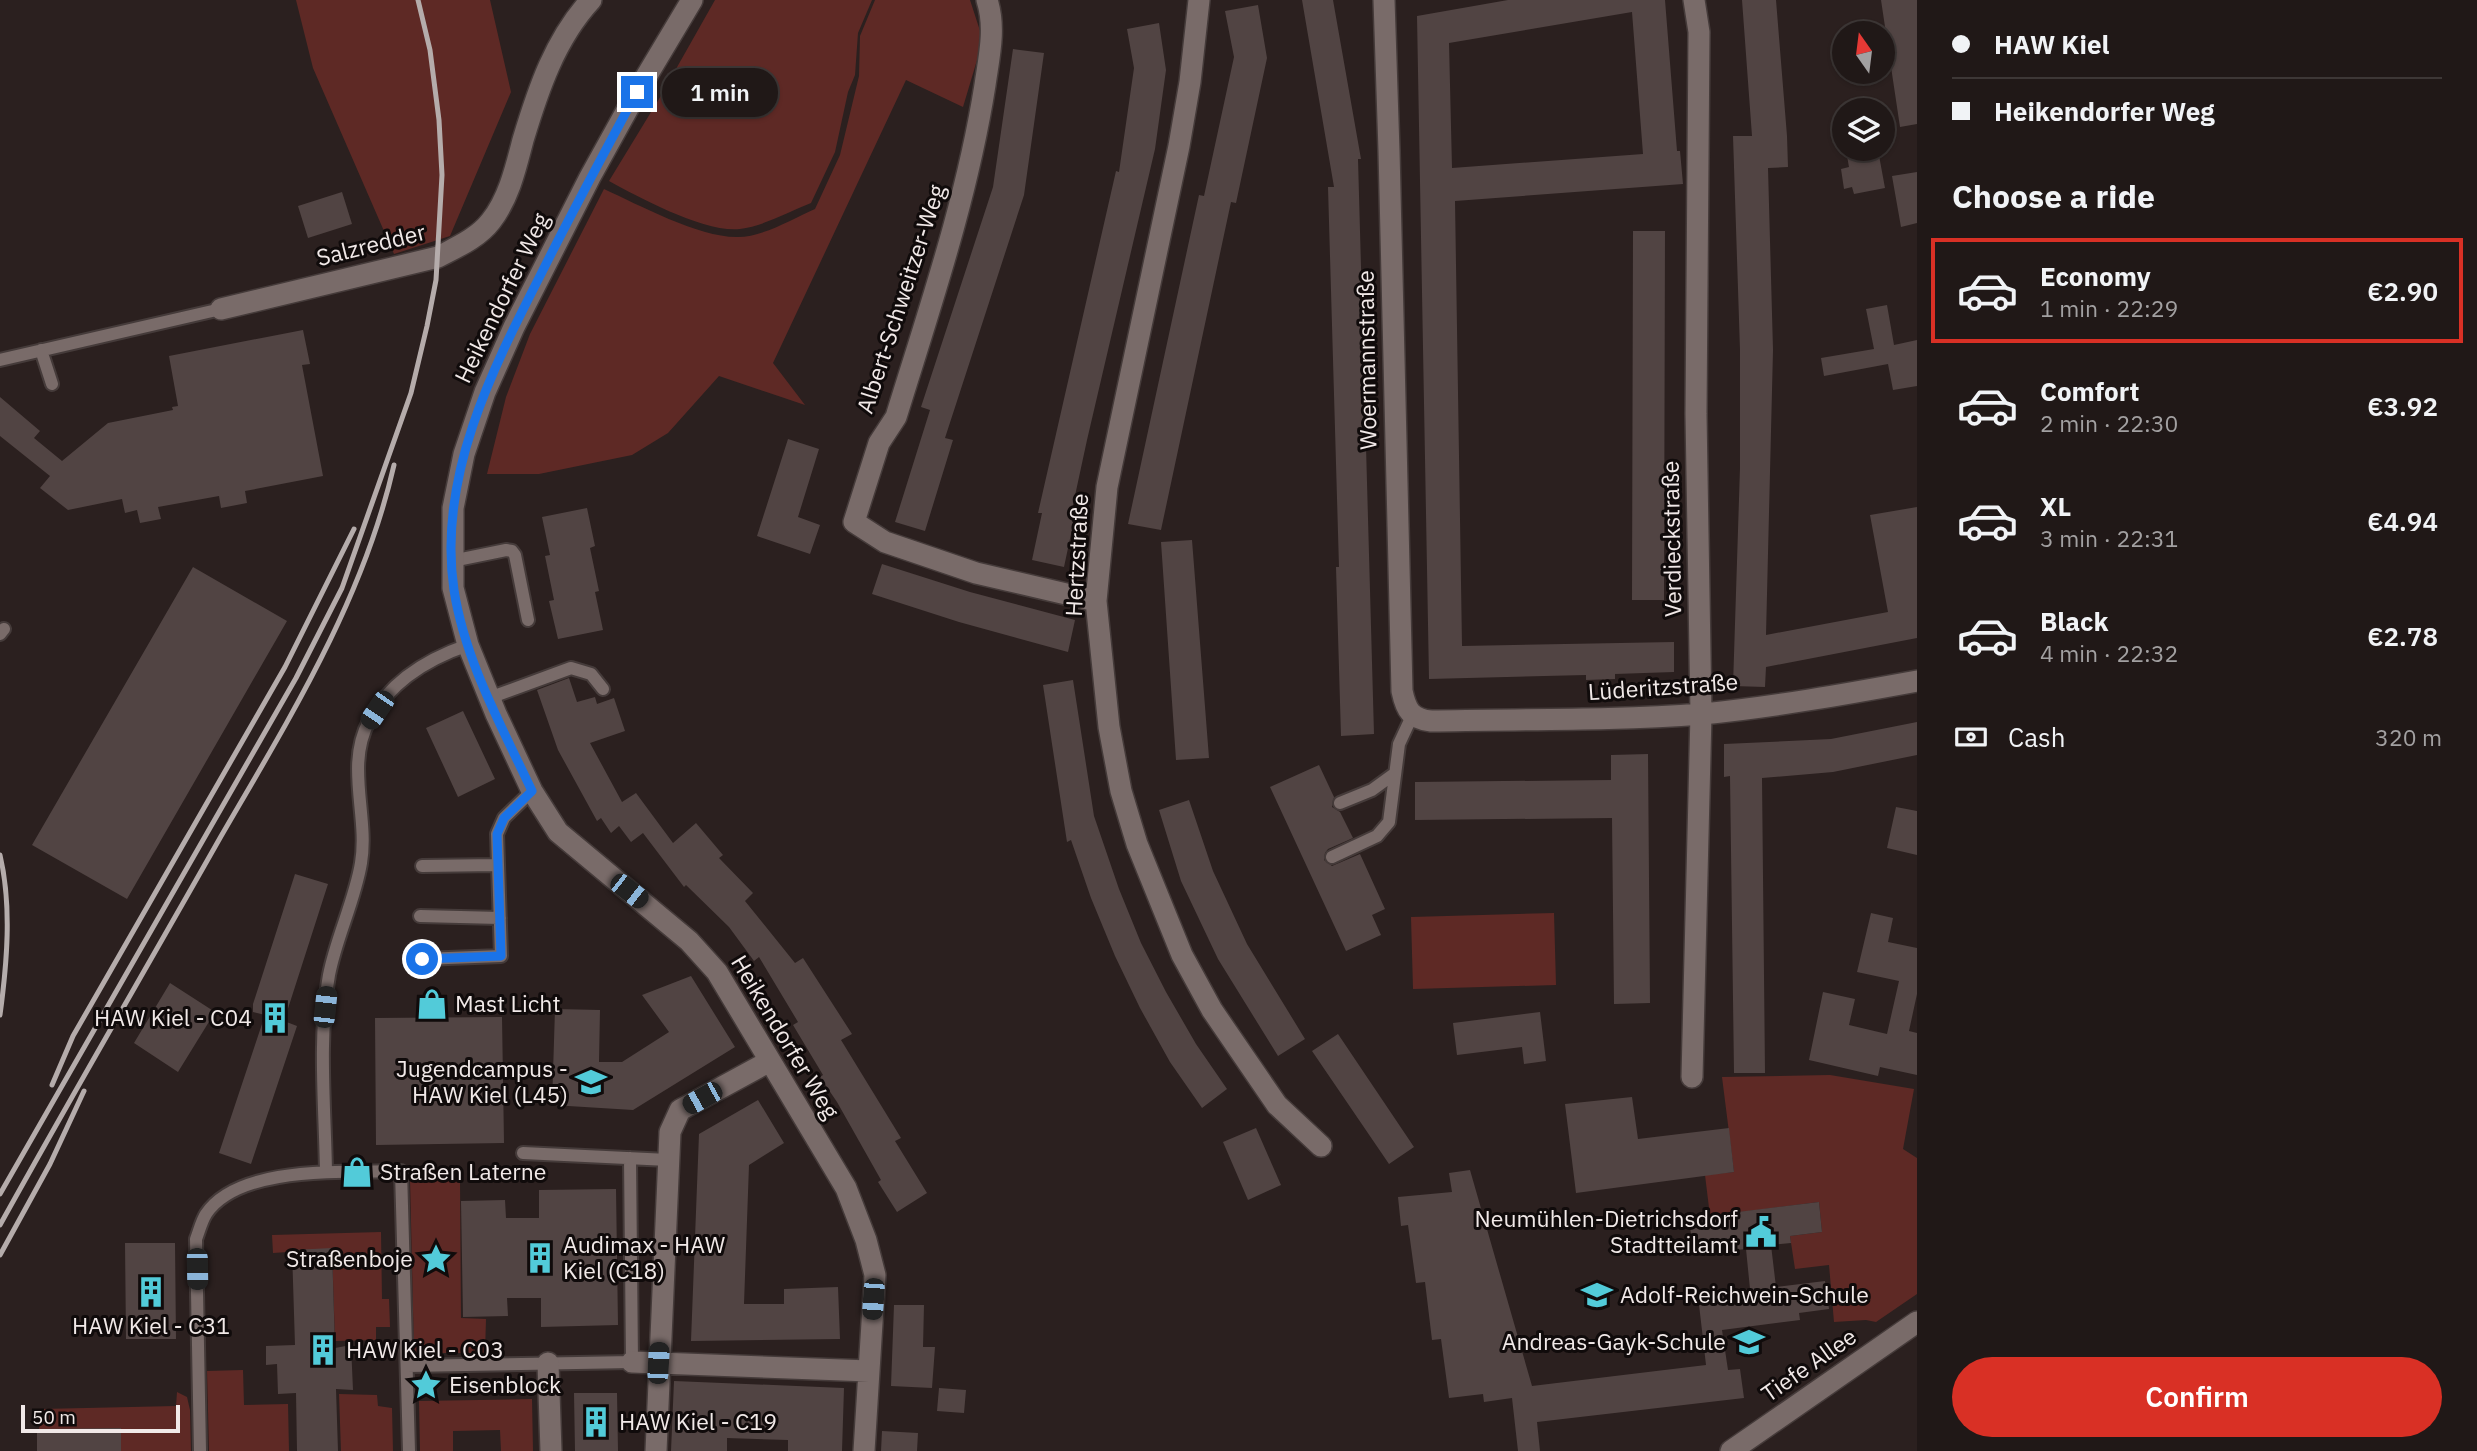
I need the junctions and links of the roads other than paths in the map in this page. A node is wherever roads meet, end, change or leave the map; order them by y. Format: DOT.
graph roads {
  1 [pos="591,0"];
  2 [pos="692,0"];
  3 [pos="987,0"];
  4 [pos="1199,0"];
  5 [pos="1384,0"];
  6 [pos="1694,0"];
  7 [pos="221,309"];
  8 [pos="41,350"];
  9 [pos="0,360"];
  10 [pos="52,384"];
  11 [pos="452,561"];
  12 [pos="1096,601"];
  13 [pos="528,620"];
  14 [pos="468,645"];
  15 [pos="1917,681"];
  16 [pos="603,690"];
  17 [pos="489,698"];
  18 [pos="1701,714"];
  19 [pos="1412,716"];
  20 [pos="1394,774"];
  21 [pos="532,791"];
  22 [pos="1340,803"];
  23 [pos="1332,857"];
  24 [pos="497,865"];
  25 [pos="422,866"];
  26 [pos="419,916"];
  27 [pos="500,918"];
  28 [pos="422,959"];
  29 [pos="770,1061"];
  30 [pos="1692,1077"];
  31 [pos="1321,1146"];
  32 [pos="523,1153"];
  33 [pos="630,1158"];
  34 [pos="668,1160"];
  35 [pos="326,1172"];
  36 [pos="1917,1322"];
  37 [pos="632,1362"];
  38 [pos="548,1363"];
  39 [pos="658,1363"];
  40 [pos="407,1366"];
  41 [pos="869,1371"];
  42 [pos="200,1451"];
  43 [pos="409,1451"];
  44 [pos="551,1451"];
  45 [pos="656,1451"];
  46 [pos="864,1451"];
  47 [pos="1731,1451"];
  1 -- 7 [label="street, Salzredder"];
  2 -- 11 [label="street, Heikendorfer Weg"];
  3 -- 12 [label="street, Albert-Schweitzer-Weg"];
  4 -- 12 [label="street, Hertzstraße"];
  5 -- 19 [label="street, Woermannstraße"];
  6 -- 18 [label="street, Verdieckstraße"];
  7 -- 8 [label="lane"];
  8 -- 9 [label="lane"];
  8 -- 10 [label="lane"];
  11 -- 13 [label="lane"];
  11 -- 14 [label="street, Heikendorfer Weg"];
  12 -- 31 [label="street, Hertzstraße"];
  14 -- 17 [label="street, Heikendorfer Weg"];
  14 -- 35 [label="lane"];
  15 -- 18 [label="street, Lüderitzstraße"];
  16 -- 17 [label="lane"];
  17 -- 21 [label="street, Heikendorfer Weg"];
  18 -- 19 [label="street, Lüderitzstraße"];
  18 -- 30 [label="street, Verdieckstraße"];
  19 -- 20 [label="lane"];
  20 -- 22 [label="lane"];
  20 -- 23 [label="lane"];
  21 -- 24 [label="lane"];
  21 -- 29 [label="street, Heikendorfer Weg"];
  24 -- 25 [label="lane"];
  24 -- 27 [label="lane"];
  26 -- 27 [label="lane"];
  27 -- 28 [label="lane"];
  29 -- 34 [label="street"];
  29 -- 41 [label="street, Heikendorfer Weg"];
  32 -- 33 [label="lane"];
  33 -- 34 [label="lane"];
  33 -- 37 [label="lane"];
  34 -- 39 [label="street"];
  35 -- 40 [label="lane"];
  35 -- 42 [label="lane"];
  36 -- 47 [label="street, Tiefe Allee"];
  37 -- 38 [label="lane"];
  37 -- 39 [label="street"];
  38 -- 40 [label="lane"];
  38 -- 44 [label="street"];
  39 -- 41 [label="street"];
  39 -- 45 [label="street"];
  40 -- 43 [label="lane"];
  41 -- 46 [label="street, Heikendorfer Weg"];
}
